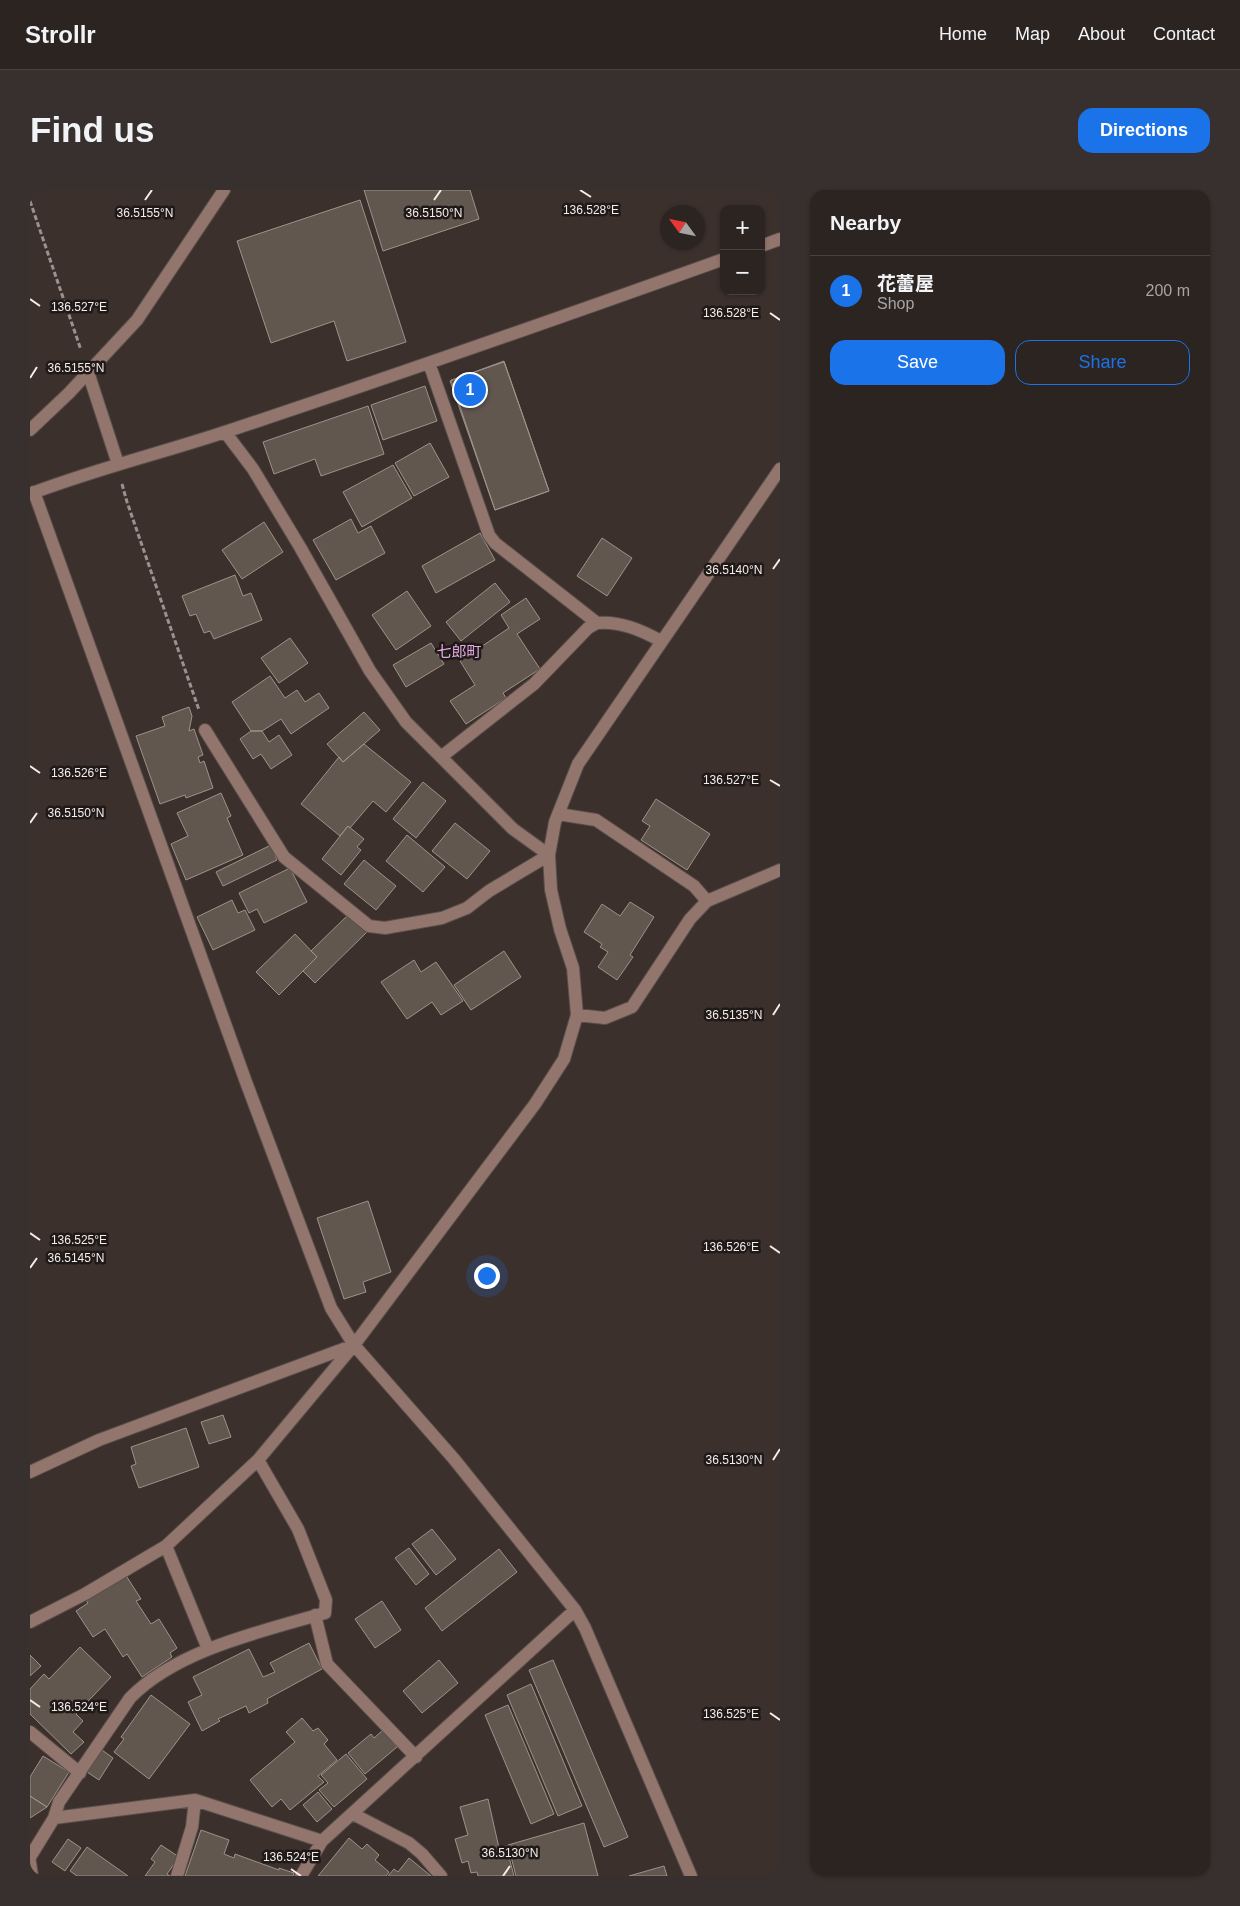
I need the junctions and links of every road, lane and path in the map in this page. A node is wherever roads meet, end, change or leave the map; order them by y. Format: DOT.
graph roads {
  1 [pos="224,190"];
  2 [pos="30,201"];
  3 [pos="780,239"];
  4 [pos="765,245"];
  5 [pos="720,260"];
  6 [pos="429,363"];
  7 [pos="88,372"];
  8 [pos="30,430"];
  9 [pos="225,432"];
  10 [pos="118,464"];
  11 [pos="780,469"];
  12 [pos="32,493"];
  13 [pos="597,623"];
  14 [pos="660,641"];
  15 [pos="205,730"];
  16 [pos="441,757"];
  17 [pos="558,814"];
  18 [pos="549,855"];
  19 [pos="780,870"];
  20 [pos="707,901"];
  21 [pos="578,1015"];
  22 [pos="354,1345"];
  23 [pos="258,1460"];
  24 [pos="30,1472"];
  25 [pos="166,1546"];
  26 [pos="575,1610"];
  27 [pos="315,1615"];
  28 [pos="30,1622"];
  29 [pos="208,1649"];
  30 [pos="30,1732"];
  31 [pos="416,1756"];
  32 [pos="80,1773"];
  33 [pos="196,1800"];
  34 [pos="353,1814"];
  35 [pos="54,1818"];
  36 [pos="322,1841"];
  37 [pos="30,1857"];
  38 [pos="30,1862"];
  39 [pos="32,1876"];
  40 [pos="177,1876"];
  41 [pos="301,1876"];
  42 [pos="442,1876"];
  43 [pos="691,1876"];
  1 -- 7 [label="street"];
  2 -- 7 [label="path"];
  3 -- 4 [label="street"];
  5 -- 6 [label="street"];
  6 -- 9 [label="street"];
  6 -- 13 [label="street"];
  7 -- 8 [label="street"];
  7 -- 10 [label="street"];
  9 -- 10 [label="street"];
  9 -- 16 [label="street"];
  10 -- 12 [label="street"];
  10 -- 15 [label="path"];
  11 -- 14 [label="street"];
  12 -- 22 [label="street"];
  13 -- 14 [label="street"];
  13 -- 16 [label="street"];
  14 -- 17 [label="street"];
  15 -- 18 [label="street"];
  16 -- 18 [label="street"];
  17 -- 18 [label="street"];
  17 -- 20 [label="street"];
  18 -- 21 [label="street"];
  19 -- 20 [label="street"];
  20 -- 21 [label="street"];
  21 -- 22 [label="street"];
  22 -- 23 [label="street"];
  22 -- 24 [label="street"];
  22 -- 26 [label="street"];
  23 -- 25 [label="street"];
  23 -- 27 [label="street"];
  25 -- 28 [label="street"];
  25 -- 29 [label="street"];
  26 -- 31 [label="street"];
  26 -- 43 [label="street"];
  27 -- 29 [label="street"];
  27 -- 31 [label="street"];
  29 -- 32 [label="street"];
  30 -- 32 [label="street"];
  31 -- 34 [label="street"];
  32 -- 35 [label="street"];
  33 -- 35 [label="street"];
  33 -- 36 [label="street"];
  33 -- 40 [label="street"];
  34 -- 36 [label="street"];
  34 -- 42 [label="street"];
  35 -- 37 [label="street"];
  36 -- 41 [label="street"];
  38 -- 39 [label="street"];
}
